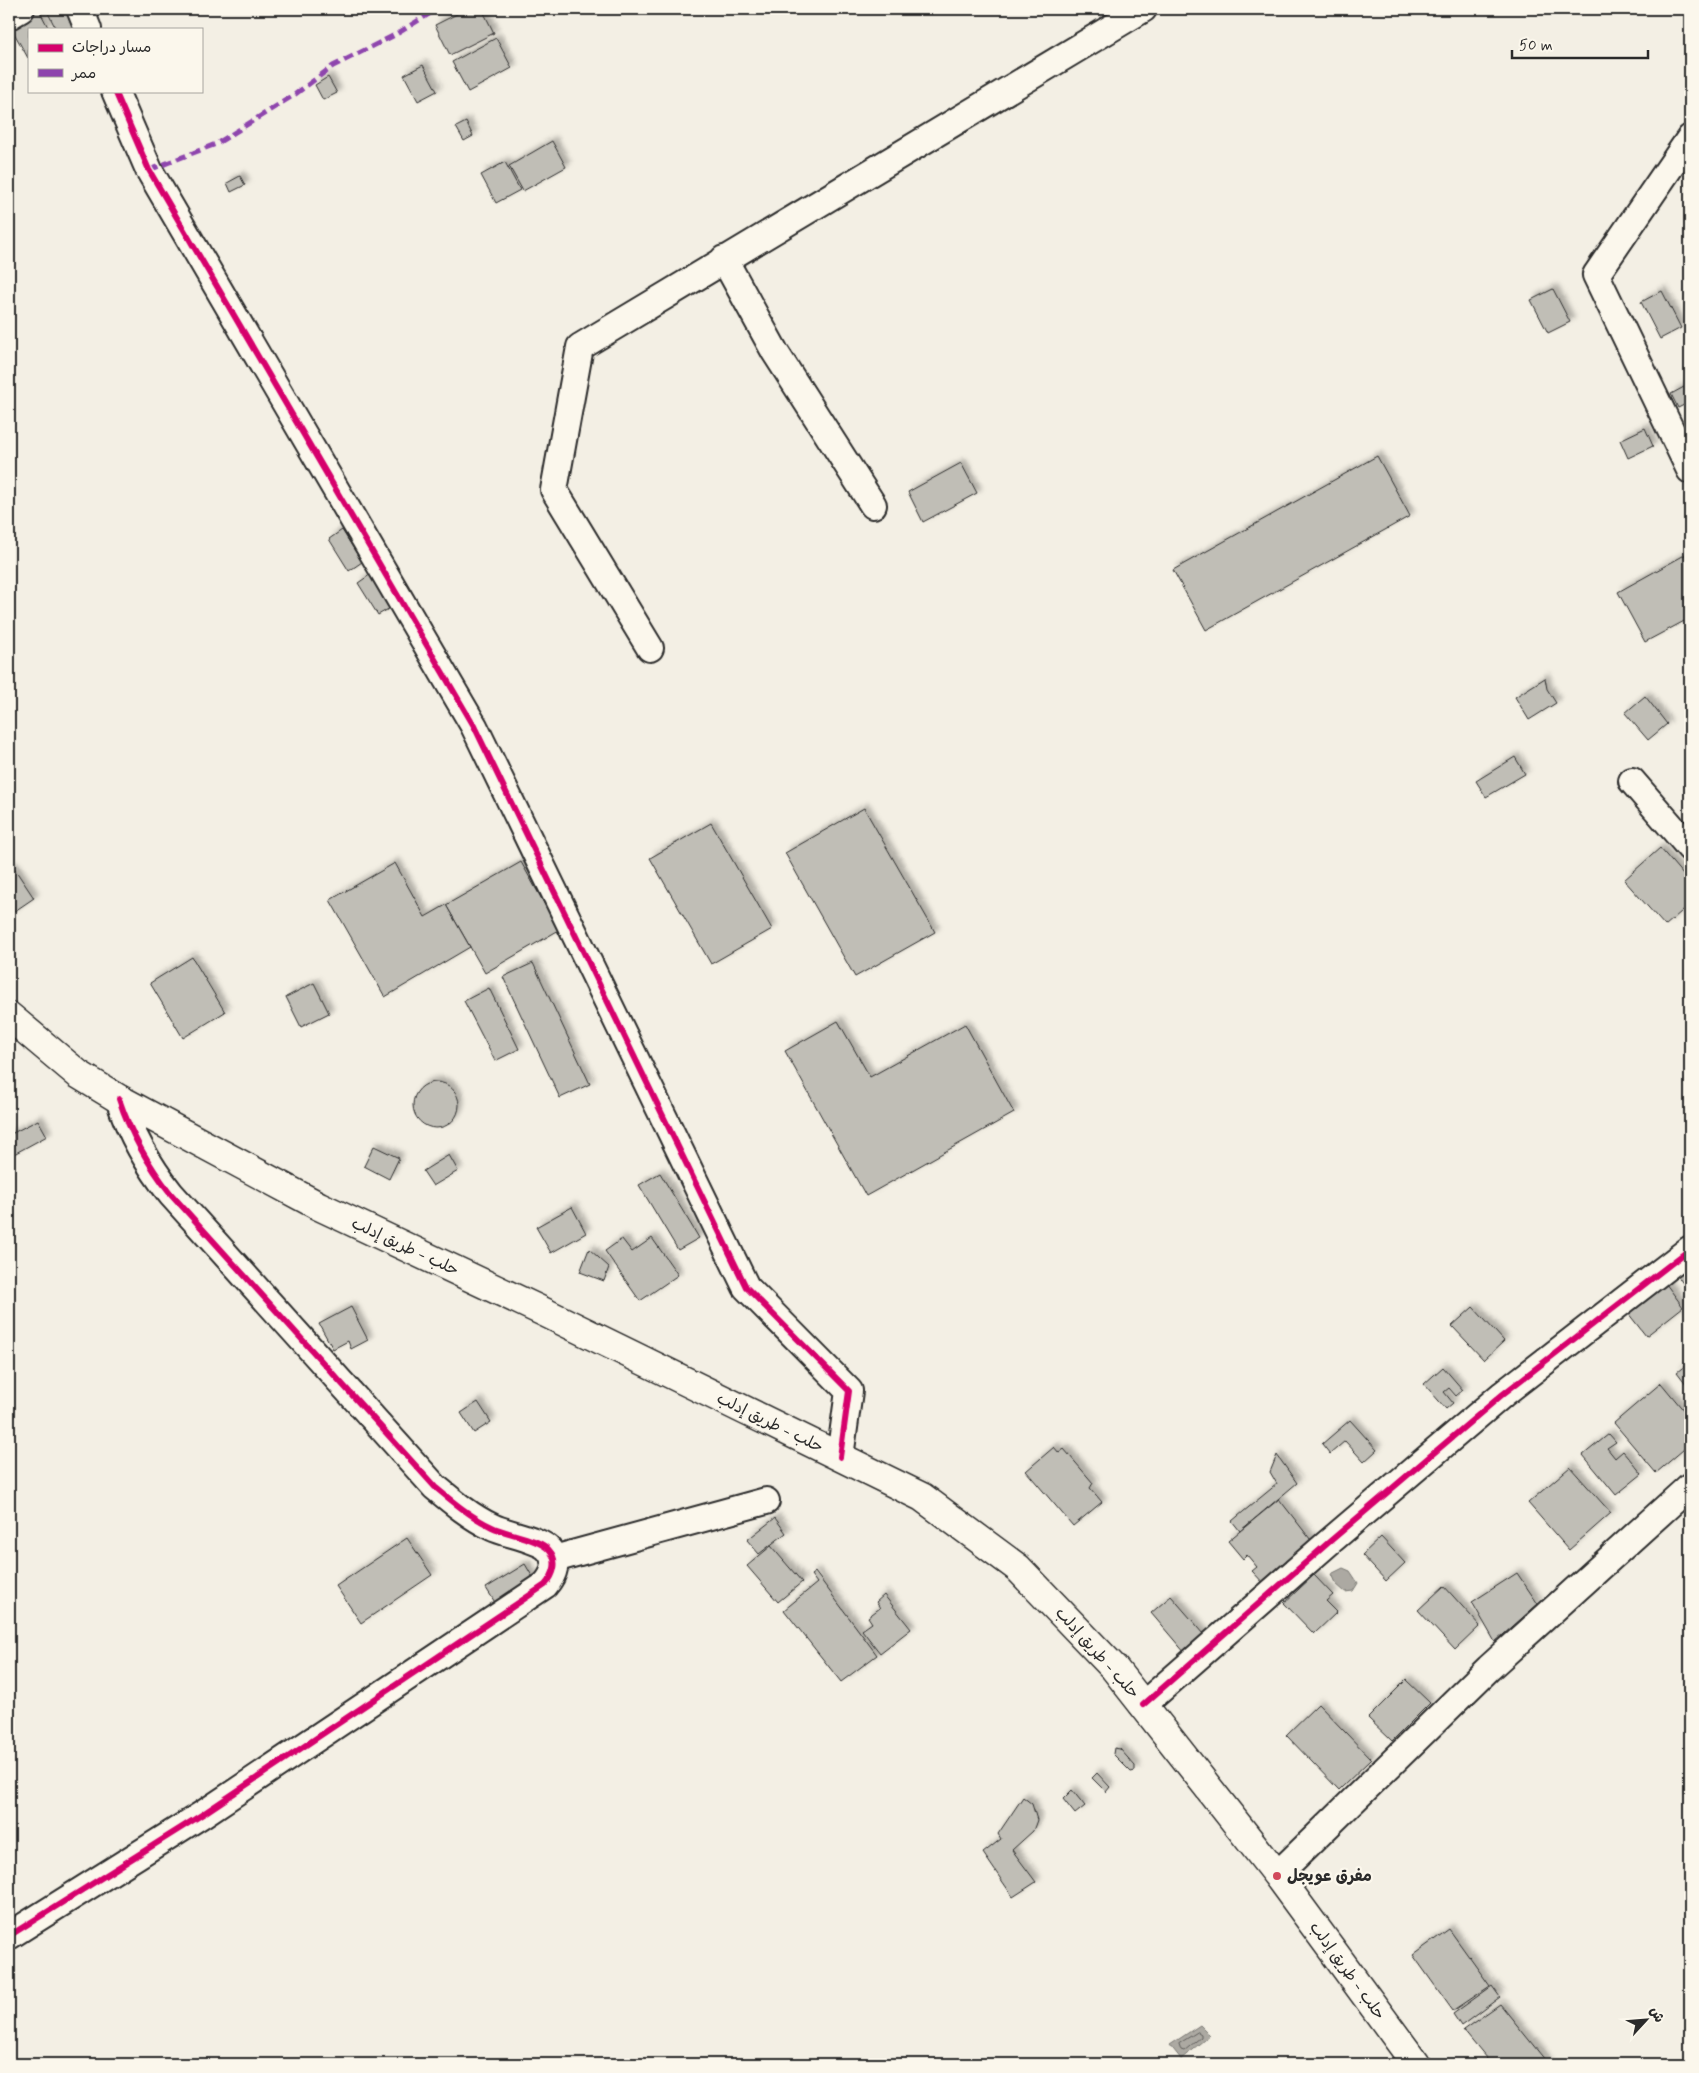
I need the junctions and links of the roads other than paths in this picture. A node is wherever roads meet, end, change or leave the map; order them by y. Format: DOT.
graph roads {
  1 [pos="21,9"];
  2 [pos="80,9"];
  3 [pos="1142,9"];
  4 [pos="9,16"];
  5 [pos="88,28"];
  6 [pos="115,92"];
  7 [pos="1690,138"];
  8 [pos="724,260"];
  9 [pos="1690,470"];
  10 [pos="874,505"];
  11 [pos="650,648"];
  12 [pos="1632,781"];
  13 [pos="1690,848"];
  14 [pos="9,1016"];
  15 [pos="119,1099"];
  16 [pos="1690,1249"];
  17 [pos="840,1457"];
  18 [pos="1690,1486"];
  19 [pos="766,1500"];
  20 [pos="554,1559"];
  21 [pos="1143,1705"];
  22 [pos="1277,1875"];
  23 [pos="9,1936"];
  24 [pos="1416,2064"];
  1 -- 4 [label="street"];
  2 -- 5 [label="street"];
  3 -- 8 [label="street"];
  6 -- 17 [label="street"];
  7 -- 9 [label="street"];
  8 -- 10 [label="street"];
  8 -- 11 [label="street"];
  12 -- 13 [label="street"];
  14 -- 15 [label="highway, حلب - طريق إدلب"];
  15 -- 17 [label="highway, حلب - طريق إدلب"];
  15 -- 20 [label="street"];
  16 -- 21 [label="street"];
  17 -- 21 [label="highway, حلب - طريق إدلب"];
  18 -- 22 [label="street"];
  19 -- 20 [label="street"];
  20 -- 23 [label="street"];
  21 -- 22 [label="highway, حلب - طريق إدلب"];
  22 -- 24 [label="highway, حلب - طريق إدلب"];
}
